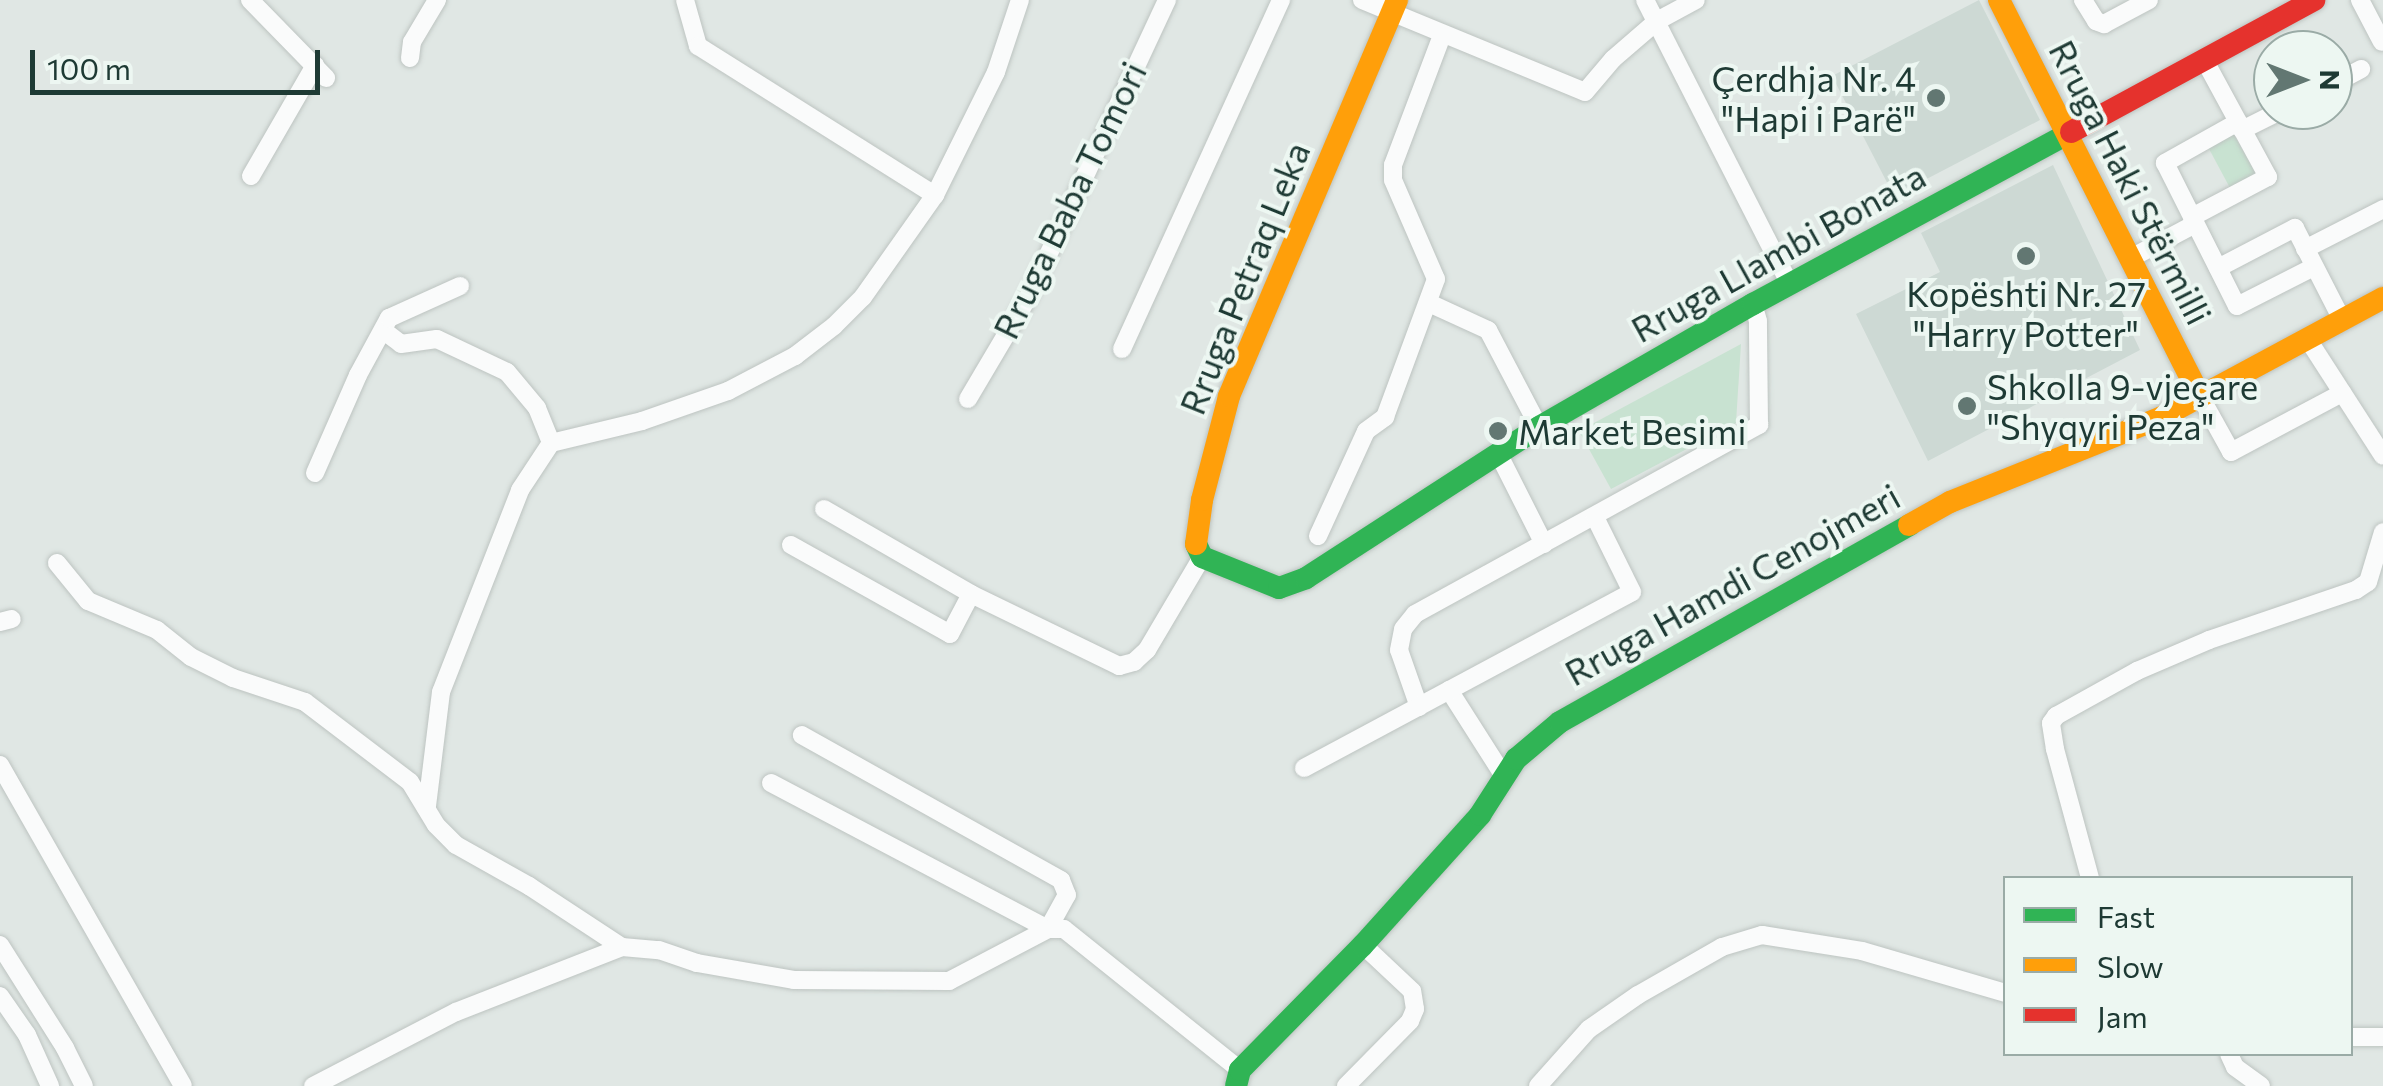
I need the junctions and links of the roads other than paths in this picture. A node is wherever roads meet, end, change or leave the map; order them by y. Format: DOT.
graph roads {
  1 [pos="250,0"];
  2 [pos="437,0"];
  3 [pos="685,0"];
  4 [pos="1020,0"];
  5 [pos="1167,0"];
  6 [pos="1281,0"];
  7 [pos="1362,0"];
  8 [pos="1645,0"];
  9 [pos="1696,0"];
  10 [pos="1999,0"];
  11 [pos="2083,0"];
  12 [pos="2149,0"];
  13 [pos="2314,0"];
  14 [pos="2360,0"];
  15 [pos="1394,7"];
  16 [pos="1657,21"];
  17 [pos="1442,35"];
  18 [pos="2382,42"];
  19 [pos="410,58"];
  20 [pos="2204,59"];
  21 [pos="2361,69"];
  22 [pos="2353,73"];
  23 [pos="2253,121"];
  24 [pos="2240,126"];
  25 [pos="2069,133"];
  26 [pos="251,176"];
  27 [pos="934,195"];
  28 [pos="2383,208"];
  29 [pos="2194,220"];
  30 [pos="2305,249"];
  31 [pos="2131,258"];
  32 [pos="2314,267"];
  33 [pos="2218,268"];
  34 [pos="1790,284"];
  35 [pos="460,286"];
  36 [pos="2383,298"];
  37 [pos="1429,303"];
  38 [pos="1753,304"];
  39 [pos="2342,320"];
  40 [pos="384,331"];
  41 [pos="2307,338"];
  42 [pos="1122,349"];
  43 [pos="2342,393"];
  44 [pos="2200,396"];
  45 [pos="968,400"];
  46 [pos="1539,427"];
  47 [pos="551,443"];
  48 [pos="1498,453"];
  49 [pos="2383,456"];
  50 [pos="315,473"];
  51 [pos="824,510"];
  52 [pos="1595,517"];
  53 [pos="2383,532"];
  54 [pos="1318,536"];
  55 [pos="791,544"];
  56 [pos="1544,544"];
  57 [pos="1202,558"];
  58 [pos="57,563"];
  59 [pos="971,594"];
  60 [pos="1450,690"];
  61 [pos="1419,706"];
  62 [pos="802,736"];
  63 [pos="0,766"];
  64 [pos="1304,768"];
  65 [pos="1505,778"];
  66 [pos="771,783"];
  67 [pos="427,806"];
  68 [pos="2089,876"];
  69 [pos="1048,930"];
  70 [pos="0,945"];
  71 [pos="1363,945"];
  72 [pos="622,947"];
  73 [pos="2003,992"];
  74 [pos="0,996"];
  75 [pos="2353,1037"];
  76 [pos="2383,1037"];
  77 [pos="2230,1056"];
  78 [pos="1238,1078"];
  79 [pos="50,1086"];
  80 [pos="84,1086"];
  81 [pos="182,1086"];
  82 [pos="313,1086"];
  83 [pos="1346,1086"];
  84 [pos="1538,1086"];
  85 [pos="2261,1086"];
  1 -- 26 [label="street"];
  2 -- 19 [label="street"];
  3 -- 27 [label="street"];
  4 -- 27 [label="street"];
  5 -- 45 [label="street, Rruga Baba Tomori"];
  6 -- 42 [label="street"];
  7 -- 15 [label="street"];
  8 -- 16 [label="street"];
  9 -- 16 [label="street"];
  10 -- 25 [label="street, Rruga Haki Stërmilli"];
  11 -- 12 [label="street"];
  13 -- 20 [label="street, Rruga Llambi Bonata"];
  14 -- 18 [label="street"];
  15 -- 17 [label="street"];
  15 -- 57 [label="street, Rruga Petraq Leka"];
  16 -- 17 [label="street"];
  16 -- 34 [label="street"];
  17 -- 37 [label="street"];
  20 -- 24 [label="street"];
  20 -- 25 [label="street, Rruga Llambi Bonata"];
  21 -- 22 [label="street"];
  23 -- 24 [label="street"];
  24 -- 29 [label="street"];
  24 -- 29 [label="street"];
  25 -- 31 [label="street, Rruga Haki Stërmilli"];
  25 -- 34 [label="street, Rruga Llambi Bonata"];
  27 -- 47 [label="street"];
  28 -- 30 [label="street"];
  29 -- 31 [label="street"];
  29 -- 33 [label="street"];
  30 -- 32 [label="street"];
  30 -- 33 [label="street"];
  31 -- 44 [label="street, Rruga Haki Stërmilli"];
  32 -- 33 [label="street"];
  32 -- 39 [label="street"];
  34 -- 38 [label="street, Rruga Llambi Bonata"];
  35 -- 40 [label="street"];
  36 -- 39 [label="street, Rruga Hamdi Cenojmeri"];
  37 -- 46 [label="street"];
  37 -- 54 [label="street"];
  38 -- 46 [label="street, Rruga Llambi Bonata"];
  38 -- 52 [label="street"];
  39 -- 41 [label="street, Rruga Hamdi Cenojmeri"];
  40 -- 47 [label="street"];
  40 -- 50 [label="street"];
  41 -- 43 [label="street"];
  41 -- 44 [label="street, Rruga Hamdi Cenojmeri"];
  43 -- 44 [label="street"];
  43 -- 49 [label="street"];
  44 -- 65 [label="street, Rruga Hamdi Cenojmeri"];
  46 -- 48 [label="street, Rruga Llambi Bonata"];
  47 -- 67 [label="street"];
  48 -- 56 [label="street"];
  48 -- 57 [label="street, Rruga Llambi Bonata"];
  51 -- 59 [label="street"];
  52 -- 56 [label="street"];
  52 -- 60 [label="street"];
  53 -- 68 [label="street"];
  55 -- 59 [label="street"];
  56 -- 61 [label="street"];
  57 -- 59 [label="street"];
  58 -- 67 [label="street"];
  60 -- 61 [label="street"];
  60 -- 65 [label="street"];
  61 -- 64 [label="street"];
  62 -- 69 [label="street"];
  63 -- 81 [label="street"];
  65 -- 71 [label="street, Rruga Hamdi Cenojmeri"];
  66 -- 69 [label="street"];
  67 -- 72 [label="street"];
  69 -- 72 [label="street"];
  69 -- 78 [label="street"];
  70 -- 80 [label="street"];
  71 -- 78 [label="street, Rruga Hamdi Cenojmeri"];
  71 -- 83 [label="street"];
  72 -- 82 [label="street"];
  73 -- 84 [label="street"];
  74 -- 79 [label="street"];
  75 -- 76 [label="street"];
  77 -- 85 [label="street"];
}
